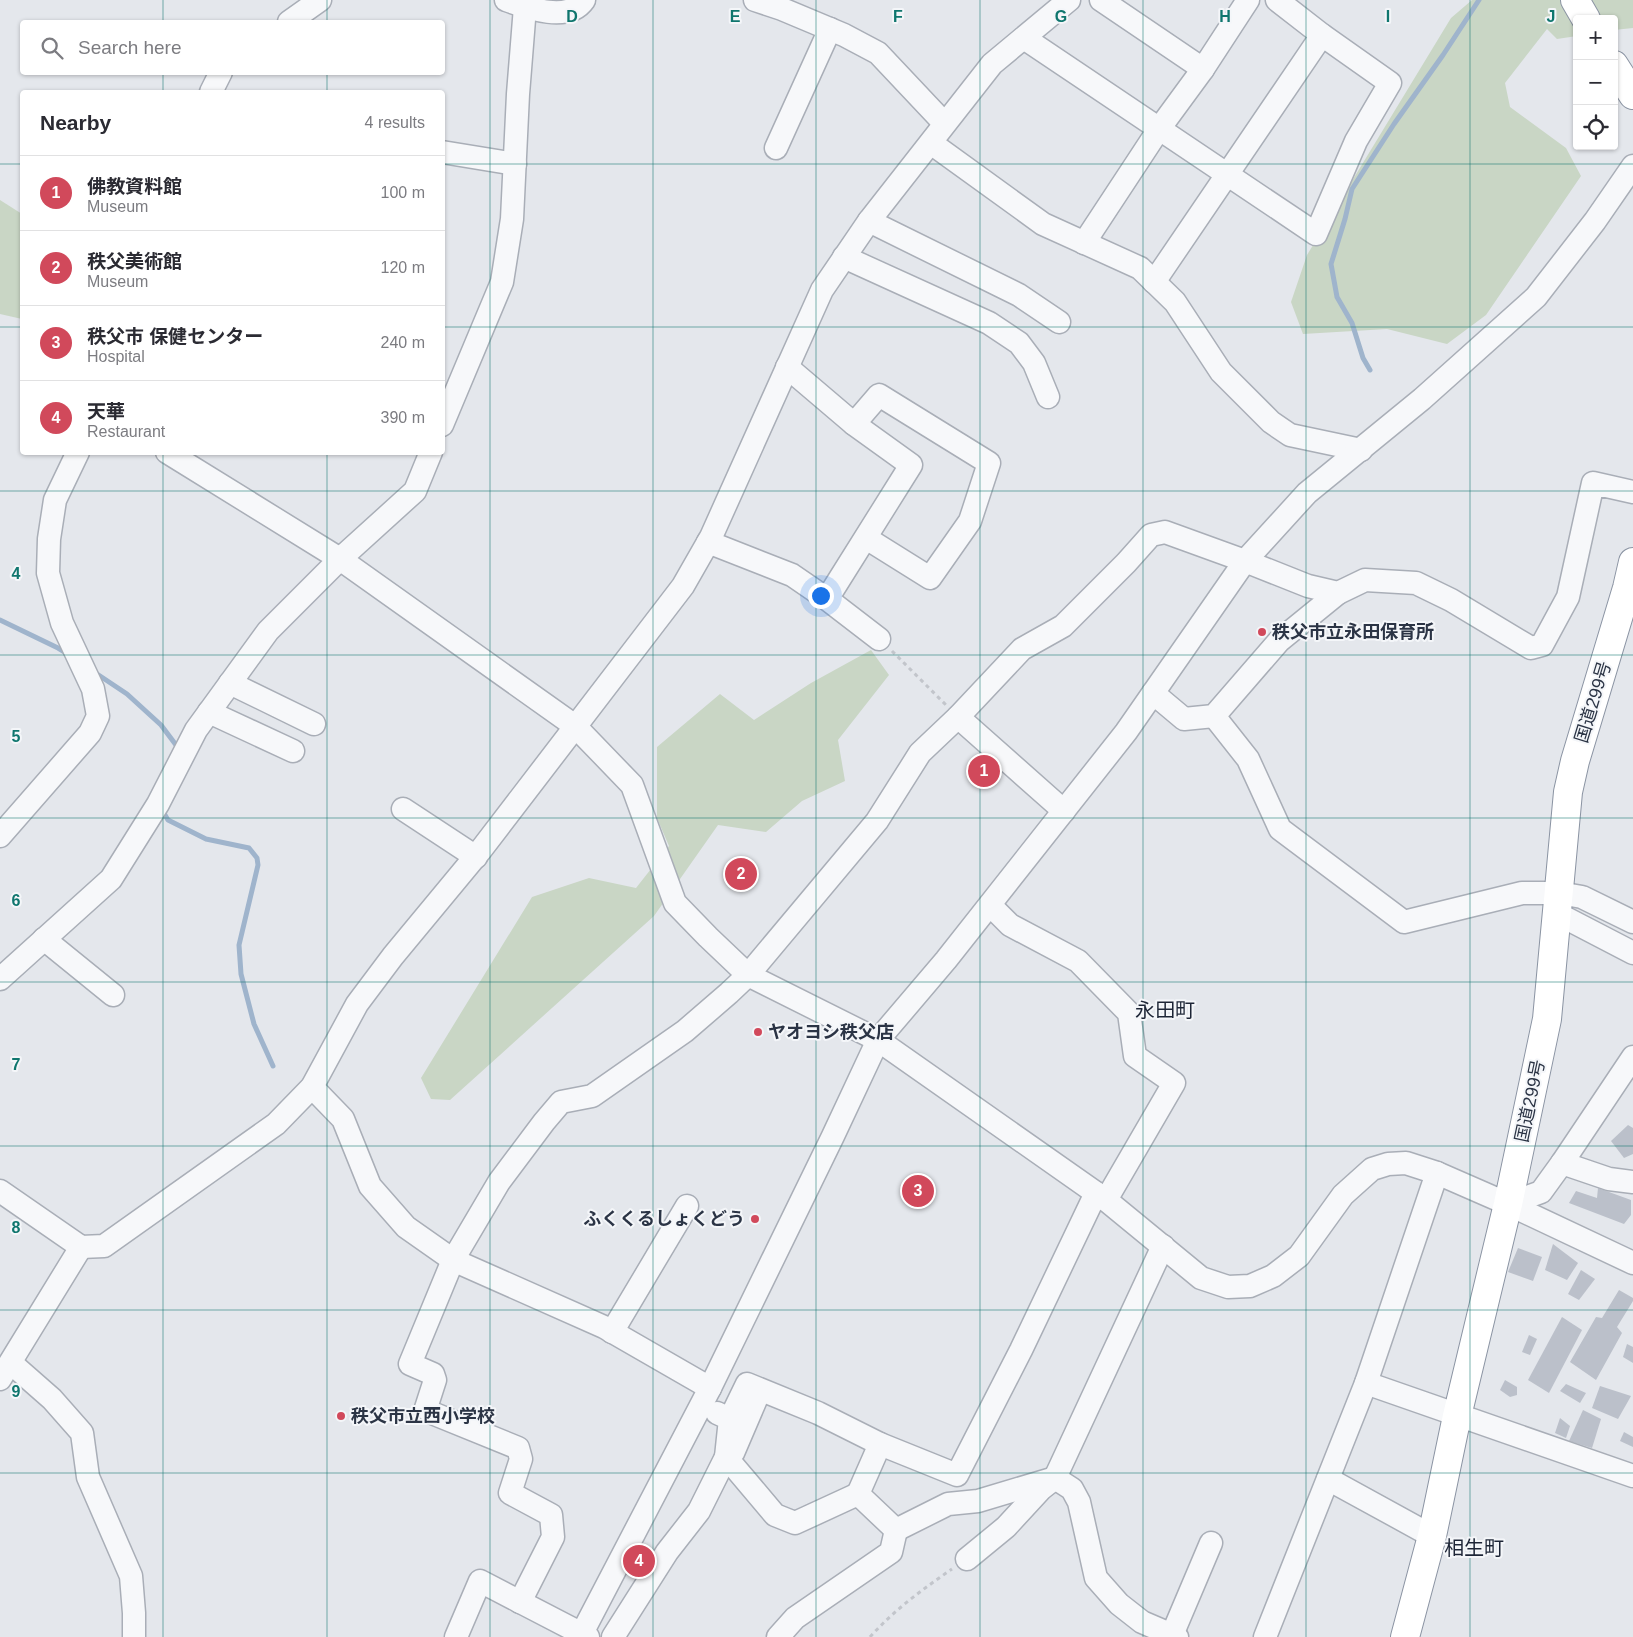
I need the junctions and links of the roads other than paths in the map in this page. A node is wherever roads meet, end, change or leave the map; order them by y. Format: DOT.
graph roads {
  1 [pos="320,0"];
  2 [pos="584,0"];
  3 [pos="755,0"];
  4 [pos="1069,0"];
  5 [pos="1100,0"];
  6 [pos="1248,0"];
  7 [pos="1277,0"];
  8 [pos="1575,0"];
  9 [pos="515,3"];
  10 [pos="783,5"];
  11 [pos="1584,15"];
  12 [pos="292,20"];
  13 [pos="830,29"];
  14 [pos="1322,35"];
  15 [pos="1024,38"];
  16 [pos="1203,69"];
  17 [pos="1618,71"];
  18 [pos="220,75"];
  19 [pos="212,90"];
  20 [pos="1633,95"];
  21 [pos="944,123"];
  22 [pos="1159,129"];
  23 [pos="931,142"];
  24 [pos="776,148"];
  25 [pos="445,152"];
  26 [pos="515,164"];
  27 [pos="1633,166"];
  28 [pos="1227,175"];
  29 [pos="869,221"];
  30 [pos="1084,243"];
  31 [pos="844,257"];
  32 [pos="1154,282"];
  33 [pos="1059,322"];
  34 [pos="787,367"];
  35 [pos="1048,398"];
  36 [pos="445,418"];
  37 [pos="854,424"];
  38 [pos="1361,450"];
  39 [pos="77,455"];
  40 [pos="172,455"];
  41 [pos="430,455"];
  42 [pos="1633,492"];
  43 [pos="866,538"];
  44 [pos="708,542"];
  45 [pos="340,559"];
  46 [pos="1245,561"];
  47 [pos="1631,579"];
  48 [pos="1338,593"];
  49 [pos="827,599"];
  50 [pos="879,639"];
  51 [pos="230,683"];
  52 [pos="1153,693"];
  53 [pos="209,712"];
  54 [pos="1214,716"];
  55 [pos="958,717"];
  56 [pos="314,724"];
  57 [pos="575,726"];
  58 [pos="293,750"];
  59 [pos="403,809"];
  60 [pos="1064,811"];
  61 [pos="0,836"];
  62 [pos="476,857"];
  63 [pos="1558,903"];
  64 [pos="990,905"];
  65 [pos="1633,922"];
  66 [pos="44,939"];
  67 [pos="1633,953"];
  68 [pos="748,975"];
  69 [pos="0,979"];
  70 [pos="113,995"];
  71 [pos="878,1040"];
  72 [pos="1633,1057"];
  73 [pos="312,1087"];
  74 [pos="1562,1164"];
  75 [pos="1437,1173"];
  76 [pos="1633,1182"];
  77 [pos="0,1191"];
  78 [pos="1101,1197"];
  79 [pos="1508,1204"];
  80 [pos="688,1206"];
  81 [pos="1163,1246"];
  82 [pos="81,1247"];
  83 [pos="453,1260"];
  84 [pos="1633,1263"];
  85 [pos="612,1332"];
  86 [pos="5,1371"];
  87 [pos="1366,1383"];
  88 [pos="760,1390"];
  89 [pos="706,1397"];
  90 [pos="1457,1416"];
  91 [pos="730,1419"];
  92 [pos="880,1444"];
  93 [pos="728,1459"];
  94 [pos="1633,1476"];
  95 [pos="1055,1478"];
  96 [pos="1328,1479"];
  97 [pos="858,1494"];
  98 [pos="896,1530"];
  99 [pos="1432,1536"];
  100 [pos="1211,1544"];
  101 [pos="967,1559"];
  102 [pos="520,1602"];
  103 [pos="584,1636"];
  104 [pos="1175,1636"];
  105 [pos="134,1637"];
  106 [pos="456,1637"];
  107 [pos="613,1637"];
  108 [pos="778,1637"];
  109 [pos="1265,1637"];
  110 [pos="1405,1637"];
  1 -- 12 [label="street"];
  2 -- 9 [label="street"];
  3 -- 10 [label="street"];
  4 -- 15 [label="street"];
  5 -- 16 [label="street"];
  6 -- 16 [label="street"];
  7 -- 14 [label="street"];
  8 -- 11 [label="highway"];
  9 -- 26 [label="street"];
  10 -- 13 [label="street"];
  13 -- 21 [label="street"];
  13 -- 24 [label="street"];
  14 -- 28 [label="street"];
  14 -- 28 [label="street"];
  15 -- 21 [label="street"];
  15 -- 22 [label="street"];
  16 -- 22 [label="street"];
  17 -- 20 [label="highway"];
  18 -- 19 [label="street"];
  21 -- 23 [label="street"];
  22 -- 28 [label="street"];
  22 -- 30 [label="street"];
  23 -- 29 [label="street"];
  23 -- 30 [label="street"];
  25 -- 26 [label="street"];
  26 -- 36 [label="street"];
  27 -- 38 [label="street"];
  28 -- 32 [label="street"];
  29 -- 31 [label="street"];
  29 -- 33 [label="street"];
  30 -- 32 [label="street"];
  31 -- 34 [label="street"];
  31 -- 35 [label="street"];
  32 -- 38 [label="street"];
  34 -- 37 [label="street"];
  34 -- 44 [label="street"];
  37 -- 43 [label="street"];
  37 -- 43 [label="street"];
  38 -- 46 [label="street"];
  39 -- 61 [label="street"];
  40 -- 45 [label="street"];
  41 -- 45 [label="street"];
  42 -- 48 [label="street"];
  43 -- 49 [label="street"];
  44 -- 49 [label="street"];
  44 -- 57 [label="street"];
  45 -- 51 [label="street"];
  45 -- 57 [label="street"];
  46 -- 48 [label="street"];
  46 -- 52 [label="street"];
  46 -- 55 [label="street"];
  47 -- 63 [label="highway, 国道299号"];
  48 -- 54 [label="street"];
  49 -- 50 [label="street"];
  51 -- 53 [label="street"];
  51 -- 56 [label="street"];
  52 -- 54 [label="street"];
  52 -- 60 [label="street"];
  53 -- 58 [label="street"];
  53 -- 66 [label="street"];
  54 -- 63 [label="street"];
  55 -- 60 [label="street"];
  55 -- 68 [label="street"];
  57 -- 62 [label="street"];
  57 -- 68 [label="street"];
  59 -- 62 [label="street"];
  60 -- 64 [label="street"];
  62 -- 73 [label="street"];
  63 -- 65 [label="street"];
  63 -- 67 [label="street"];
  63 -- 79 [label="highway, 国道299号"];
  64 -- 71 [label="street"];
  64 -- 78 [label="street"];
  66 -- 69 [label="street"];
  66 -- 70 [label="street"];
  68 -- 71 [label="street"];
  68 -- 83 [label="street"];
  71 -- 78 [label="street"];
  71 -- 89 [label="street"];
  72 -- 74 [label="street"];
  73 -- 82 [label="street"];
  73 -- 83 [label="street"];
  74 -- 76 [label="street"];
  74 -- 79 [label="street"];
  75 -- 79 [label="street"];
  75 -- 81 [label="street"];
  75 -- 87 [label="street"];
  77 -- 82 [label="street"];
  78 -- 81 [label="street"];
  78 -- 92 [label="street"];
  79 -- 84 [label="street"];
  79 -- 90 [label="highway, 国道299号"];
  80 -- 85 [label="street"];
  81 -- 95 [label="street"];
  82 -- 86 [label="street"];
  83 -- 85 [label="street"];
  83 -- 102 [label="street"];
  85 -- 89 [label="street"];
  86 -- 105 [label="street"];
  87 -- 90 [label="street"];
  87 -- 96 [label="street"];
  88 -- 91 [label="street"];
  88 -- 92 [label="street"];
  88 -- 93 [label="street"];
  89 -- 91 [label="street"];
  89 -- 103 [label="street"];
  90 -- 94 [label="street"];
  90 -- 99 [label="highway, 国道299号"];
  91 -- 93 [label="street"];
  92 -- 97 [label="street"];
  93 -- 97 [label="street"];
  93 -- 107 [label="street"];
  95 -- 98 [label="street"];
  95 -- 101 [label="street"];
  95 -- 104 [label="street"];
  96 -- 99 [label="street"];
  96 -- 109 [label="street"];
  97 -- 98 [label="street"];
  98 -- 108 [label="street"];
  99 -- 110 [label="highway, 国道299号"];
  100 -- 104 [label="street"];
  102 -- 103 [label="street"];
  102 -- 106 [label="street"];
}
